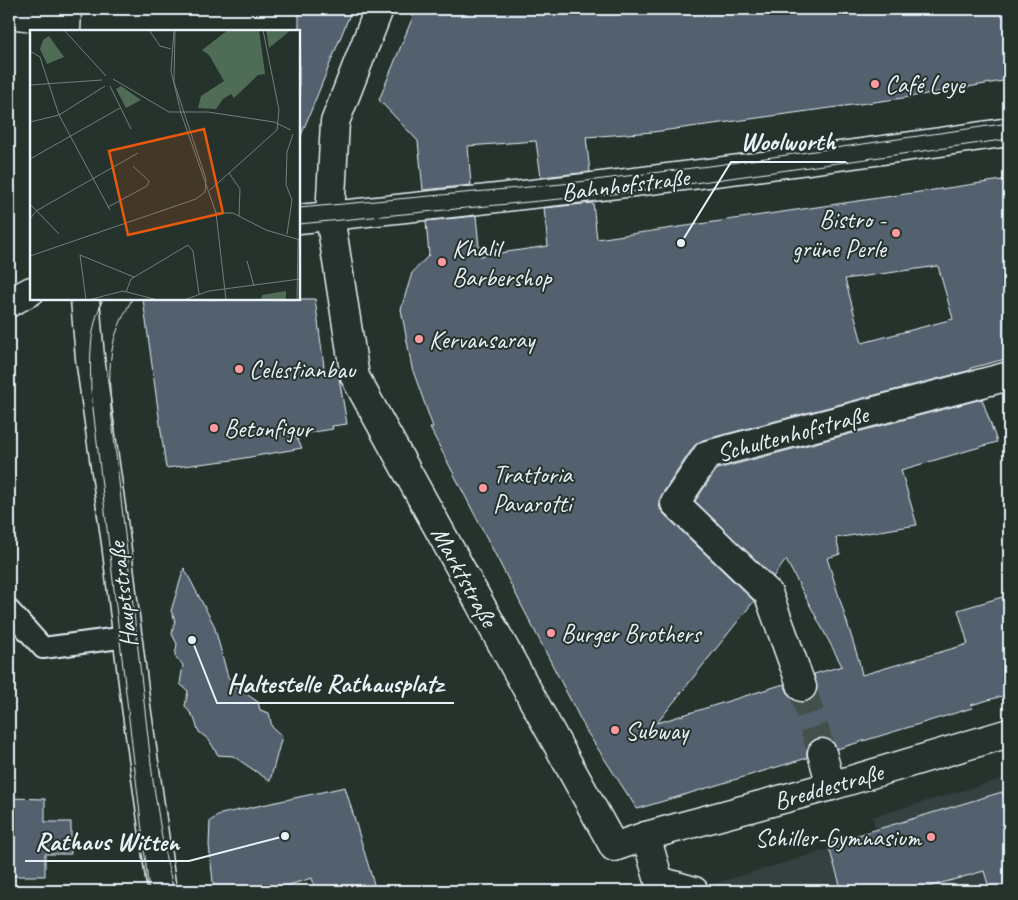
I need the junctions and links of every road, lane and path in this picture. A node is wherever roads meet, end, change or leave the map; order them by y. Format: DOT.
graph roads {
  1 [pos="379,9"];
  2 [pos="9,14"];
  3 [pos="66,21"];
  4 [pos="1009,132"];
  5 [pos="330,216"];
  6 [pos="300,219"];
  7 [pos="30,291"];
  8 [pos="85,300"];
  9 [pos="9,303"];
  10 [pos="1009,376"];
  11 [pos="9,610"];
  12 [pos="127,637"];
  13 [pos="802,687"];
  14 [pos="1009,733"];
  15 [pos="822,754"];
  16 [pos="831,786"];
  17 [pos="646,836"];
  18 [pos="659,886"];
  19 [pos="162,891"];
  20 [pos="694,891"];
  1 -- 5 [label="street"];
  2 -- 3 [label="street"];
  4 -- 5 [label="street, Bahnhofstraße"];
  5 -- 6 [label="street, Bahnhofstraße"];
  5 -- 17 [label="street, Marktstraße"];
  7 -- 9 [label="street"];
  8 -- 12 [label="street, Hauptstraße"];
  10 -- 13 [label="street, Schultenhofstraße"];
  11 -- 12 [label="lane"];
  12 -- 19 [label="street, Hauptstraße"];
  14 -- 16 [label="street, Breddestraße"];
  15 -- 16 [label="street"];
  16 -- 17 [label="street, Breddestraße"];
  17 -- 18 [label="street"];
  18 -- 20 [label="street"];
}
